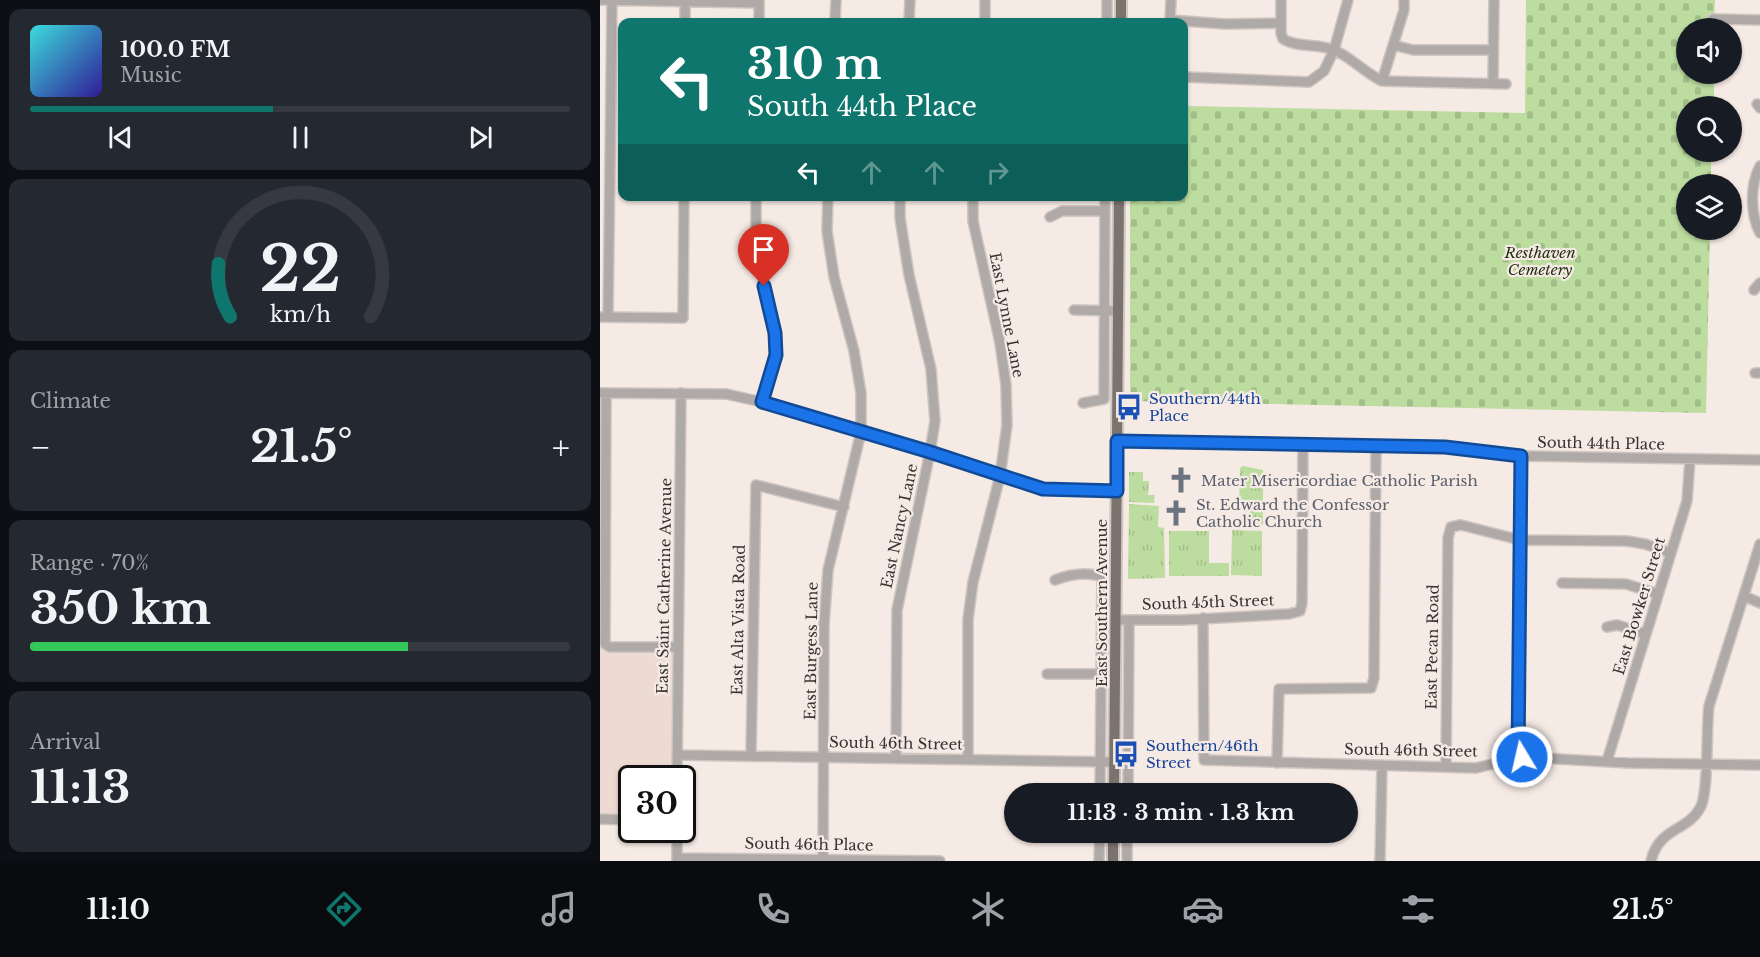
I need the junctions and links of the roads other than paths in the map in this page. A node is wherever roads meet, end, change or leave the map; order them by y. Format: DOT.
graph roads {
  1 [pos="600,0"];
  2 [pos="612,0"];
  3 [pos="836,0"];
  4 [pos="910,0"];
  5 [pos="985,0"];
  6 [pos="1107,0"];
  7 [pos="1121,0"];
  8 [pos="1171,0"];
  9 [pos="1281,0"];
  10 [pos="1404,0"];
  11 [pos="1494,0"];
  12 [pos="685,2"];
  13 [pos="759,2"];
  14 [pos="1344,3"];
  15 [pos="685,18"];
  16 [pos="759,18"];
  17 [pos="835,18"];
  18 [pos="909,18"];
  19 [pos="985,18"];
  20 [pos="1107,18"];
  21 [pos="1121,18"];
  22 [pos="1170,18"];
  23 [pos="1742,20"];
  24 [pos="1760,20"];
  25 [pos="1188,22"];
  26 [pos="1281,23"];
  27 [pos="1393,45"];
  28 [pos="1334,50"];
  29 [pos="1493,50"];
  30 [pos="1188,77"];
  31 [pos="1382,81"];
  32 [pos="1492,84"];
  33 [pos="1506,84"];
  34 [pos="1760,166"];
  35 [pos="684,201"];
  36 [pos="756,201"];
  37 [pos="828,201"];
  38 [pos="900,201"];
  39 [pos="973,201"];
  40 [pos="1105,201"];
  41 [pos="1119,201"];
  42 [pos="1105,211"];
  43 [pos="1050,216"];
  44 [pos="1760,233"];
  45 [pos="1074,310"];
  46 [pos="1104,310"];
  47 [pos="1118,311"];
  48 [pos="604,317"];
  49 [pos="603,393"];
  50 [pos="681,393"];
  51 [pos="762,402"];
  52 [pos="1083,403"];
  53 [pos="861,432"];
  54 [pos="1117,441"];
  55 [pos="1303,444"];
  56 [pos="1376,445"];
  57 [pos="930,452"];
  58 [pos="1521,456"];
  59 [pos="1690,459"];
  60 [pos="1760,460"];
  61 [pos="603,469"];
  62 [pos="1000,476"];
  63 [pos="1117,491"];
  64 [pos="844,507"];
  65 [pos="1520,540"];
  66 [pos="1760,544"];
  67 [pos="1671,553"];
  68 [pos="1055,580"];
  69 [pos="1562,583"];
  70 [pos="1659,594"];
  71 [pos="1744,596"];
  72 [pos="1760,603"];
  73 [pos="1203,618"];
  74 [pos="1116,620"];
  75 [pos="1129,620"];
  76 [pos="1607,627"];
  77 [pos="1646,634"];
  78 [pos="678,647"];
  79 [pos="1047,674"];
  80 [pos="1101,674"];
  81 [pos="678,755"];
  82 [pos="751,755"];
  83 [pos="824,756"];
  84 [pos="1518,757"];
  85 [pos="896,758"];
  86 [pos="968,759"];
  87 [pos="1101,761"];
  88 [pos="1607,761"];
  89 [pos="1114,762"];
  90 [pos="1277,763"];
  91 [pos="1706,764"];
  92 [pos="678,765"];
  93 [pos="1382,765"];
  94 [pos="1760,765"];
  95 [pos="1446,767"];
  96 [pos="1100,783"];
  97 [pos="1114,783"];
  98 [pos="1128,783"];
  99 [pos="600,819"];
  100 [pos="618,820"];
  101 [pos="677,843"];
  102 [pos="1100,843"];
  103 [pos="1113,843"];
  104 [pos="1127,843"];
  105 [pos="677,859"];
  106 [pos="750,859"];
  107 [pos="823,860"];
  108 [pos="940,861"];
  109 [pos="1099,861"];
  110 [pos="1113,861"];
  111 [pos="1127,861"];
  112 [pos="1380,861"];
  113 [pos="1651,861"];
  1 -- 2 [label="street"];
  2 -- 12 [label="street"];
  2 -- 48 [label="street"];
  3 -- 17 [label="street"];
  4 -- 18 [label="street"];
  5 -- 19 [label="street"];
  6 -- 20 [label="street"];
  7 -- 21 [label="main road"];
  8 -- 22 [label="street"];
  9 -- 26 [label="street"];
  10 -- 27 [label="street"];
  11 -- 29 [label="street"];
  12 -- 13 [label="street"];
  12 -- 15 [label="street"];
  13 -- 16 [label="street"];
  14 -- 28 [label="street"];
  23 -- 24 [label="street"];
  25 -- 26 [label="street"];
  26 -- 28 [label="street"];
  27 -- 29 [label="street"];
  27 -- 31 [label="street"];
  28 -- 30 [label="street"];
  28 -- 31 [label="street"];
  29 -- 32 [label="street"];
  31 -- 32 [label="street"];
  32 -- 33 [label="street"];
  34 -- 44 [label="street"];
  35 -- 48 [label="street"];
  36 -- 51 [label="street"];
  37 -- 53 [label="street, East Burgess Lane"];
  38 -- 57 [label="street, East Nancy Lane"];
  39 -- 62 [label="street, East Lynne Lane"];
  40 -- 42 [label="street"];
  41 -- 47 [label="main road, East Southern Avenue"];
  42 -- 43 [label="street"];
  42 -- 46 [label="street"];
  45 -- 46 [label="street"];
  46 -- 47 [label="street"];
  46 -- 52 [label="street"];
  47 -- 54 [label="main road, East Southern Avenue"];
  49 -- 50 [label="street"];
  49 -- 61 [label="street"];
  50 -- 51 [label="street"];
  50 -- 78 [label="street, East Saint Catherine Avenue"];
  51 -- 53 [label="street"];
  53 -- 57 [label="street"];
  53 -- 64 [label="street, East Burgess Lane"];
  54 -- 55 [label="street, South 44th Place"];
  54 -- 63 [label="main road, East Southern Avenue"];
  55 -- 56 [label="street, South 44th Place"];
  55 -- 73 [label="street, South 45th Street"];
  56 -- 58 [label="street, South 44th Place"];
  56 -- 90 [label="street"];
  57 -- 62 [label="street"];
  57 -- 85 [label="street, East Nancy Lane"];
  58 -- 59 [label="street, South 44th Place"];
  58 -- 65 [label="street"];
  59 -- 60 [label="street, South 44th Place"];
  59 -- 67 [label="street, East Bowker Street"];
  61 -- 78 [label="street"];
  62 -- 63 [label="street"];
  62 -- 86 [label="street, East Lynne Lane"];
  63 -- 74 [label="main road, East Southern Avenue"];
  64 -- 82 [label="street, East Alta Vista Road"];
  64 -- 83 [label="street, East Burgess Lane"];
  65 -- 67 [label="street"];
  65 -- 84 [label="street"];
  65 -- 95 [label="street, East Pecan Road"];
  66 -- 71 [label="street"];
  67 -- 70 [label="street, East Bowker Street"];
  68 -- 80 [label="street, East Southern Avenue"];
  69 -- 70 [label="street"];
  70 -- 77 [label="street, East Bowker Street"];
  71 -- 72 [label="street"];
  71 -- 91 [label="street"];
  73 -- 75 [label="street, South 45th Street"];
  73 -- 90 [label="street, South 46th Street"];
  74 -- 75 [label="street, South 45th Street"];
  74 -- 89 [label="main road, East Southern Avenue"];
  75 -- 98 [label="street, East Southern Avenue"];
  76 -- 77 [label="street"];
  77 -- 88 [label="street, East Bowker Street"];
  78 -- 81 [label="street, East Saint Catherine Avenue"];
  79 -- 80 [label="street"];
  80 -- 87 [label="street, East Southern Avenue"];
  81 -- 82 [label="street, South 46th Street"];
  81 -- 92 [label="street, East Saint Catherine Avenue"];
  82 -- 83 [label="street, South 46th Street"];
  83 -- 85 [label="street, South 46th Street"];
  83 -- 107 [label="street, East Burgess Lane"];
  84 -- 88 [label="street, South 46th Street"];
  84 -- 95 [label="street, South 46th Street"];
  85 -- 86 [label="street, South 46th Street"];
  86 -- 87 [label="street, South 46th Street"];
  87 -- 89 [label="street, South 46th Street"];
  87 -- 96 [label="street, East Southern Avenue"];
  88 -- 91 [label="street, South 46th Street"];
  89 -- 97 [label="main road, East Southern Avenue"];
  90 -- 93 [label="street, South 46th Street"];
  91 -- 94 [label="street, South 46th Street"];
  91 -- 113 [label="street"];
  93 -- 95 [label="street, South 46th Street"];
  93 -- 112 [label="street"];
  99 -- 100 [label="street"];
  101 -- 105 [label="street"];
  102 -- 109 [label="street"];
  103 -- 110 [label="main road"];
  104 -- 111 [label="street"];
  105 -- 106 [label="street, South 46th Place"];
  106 -- 107 [label="street, South 46th Place"];
  107 -- 108 [label="street, South 46th Place"];
}
